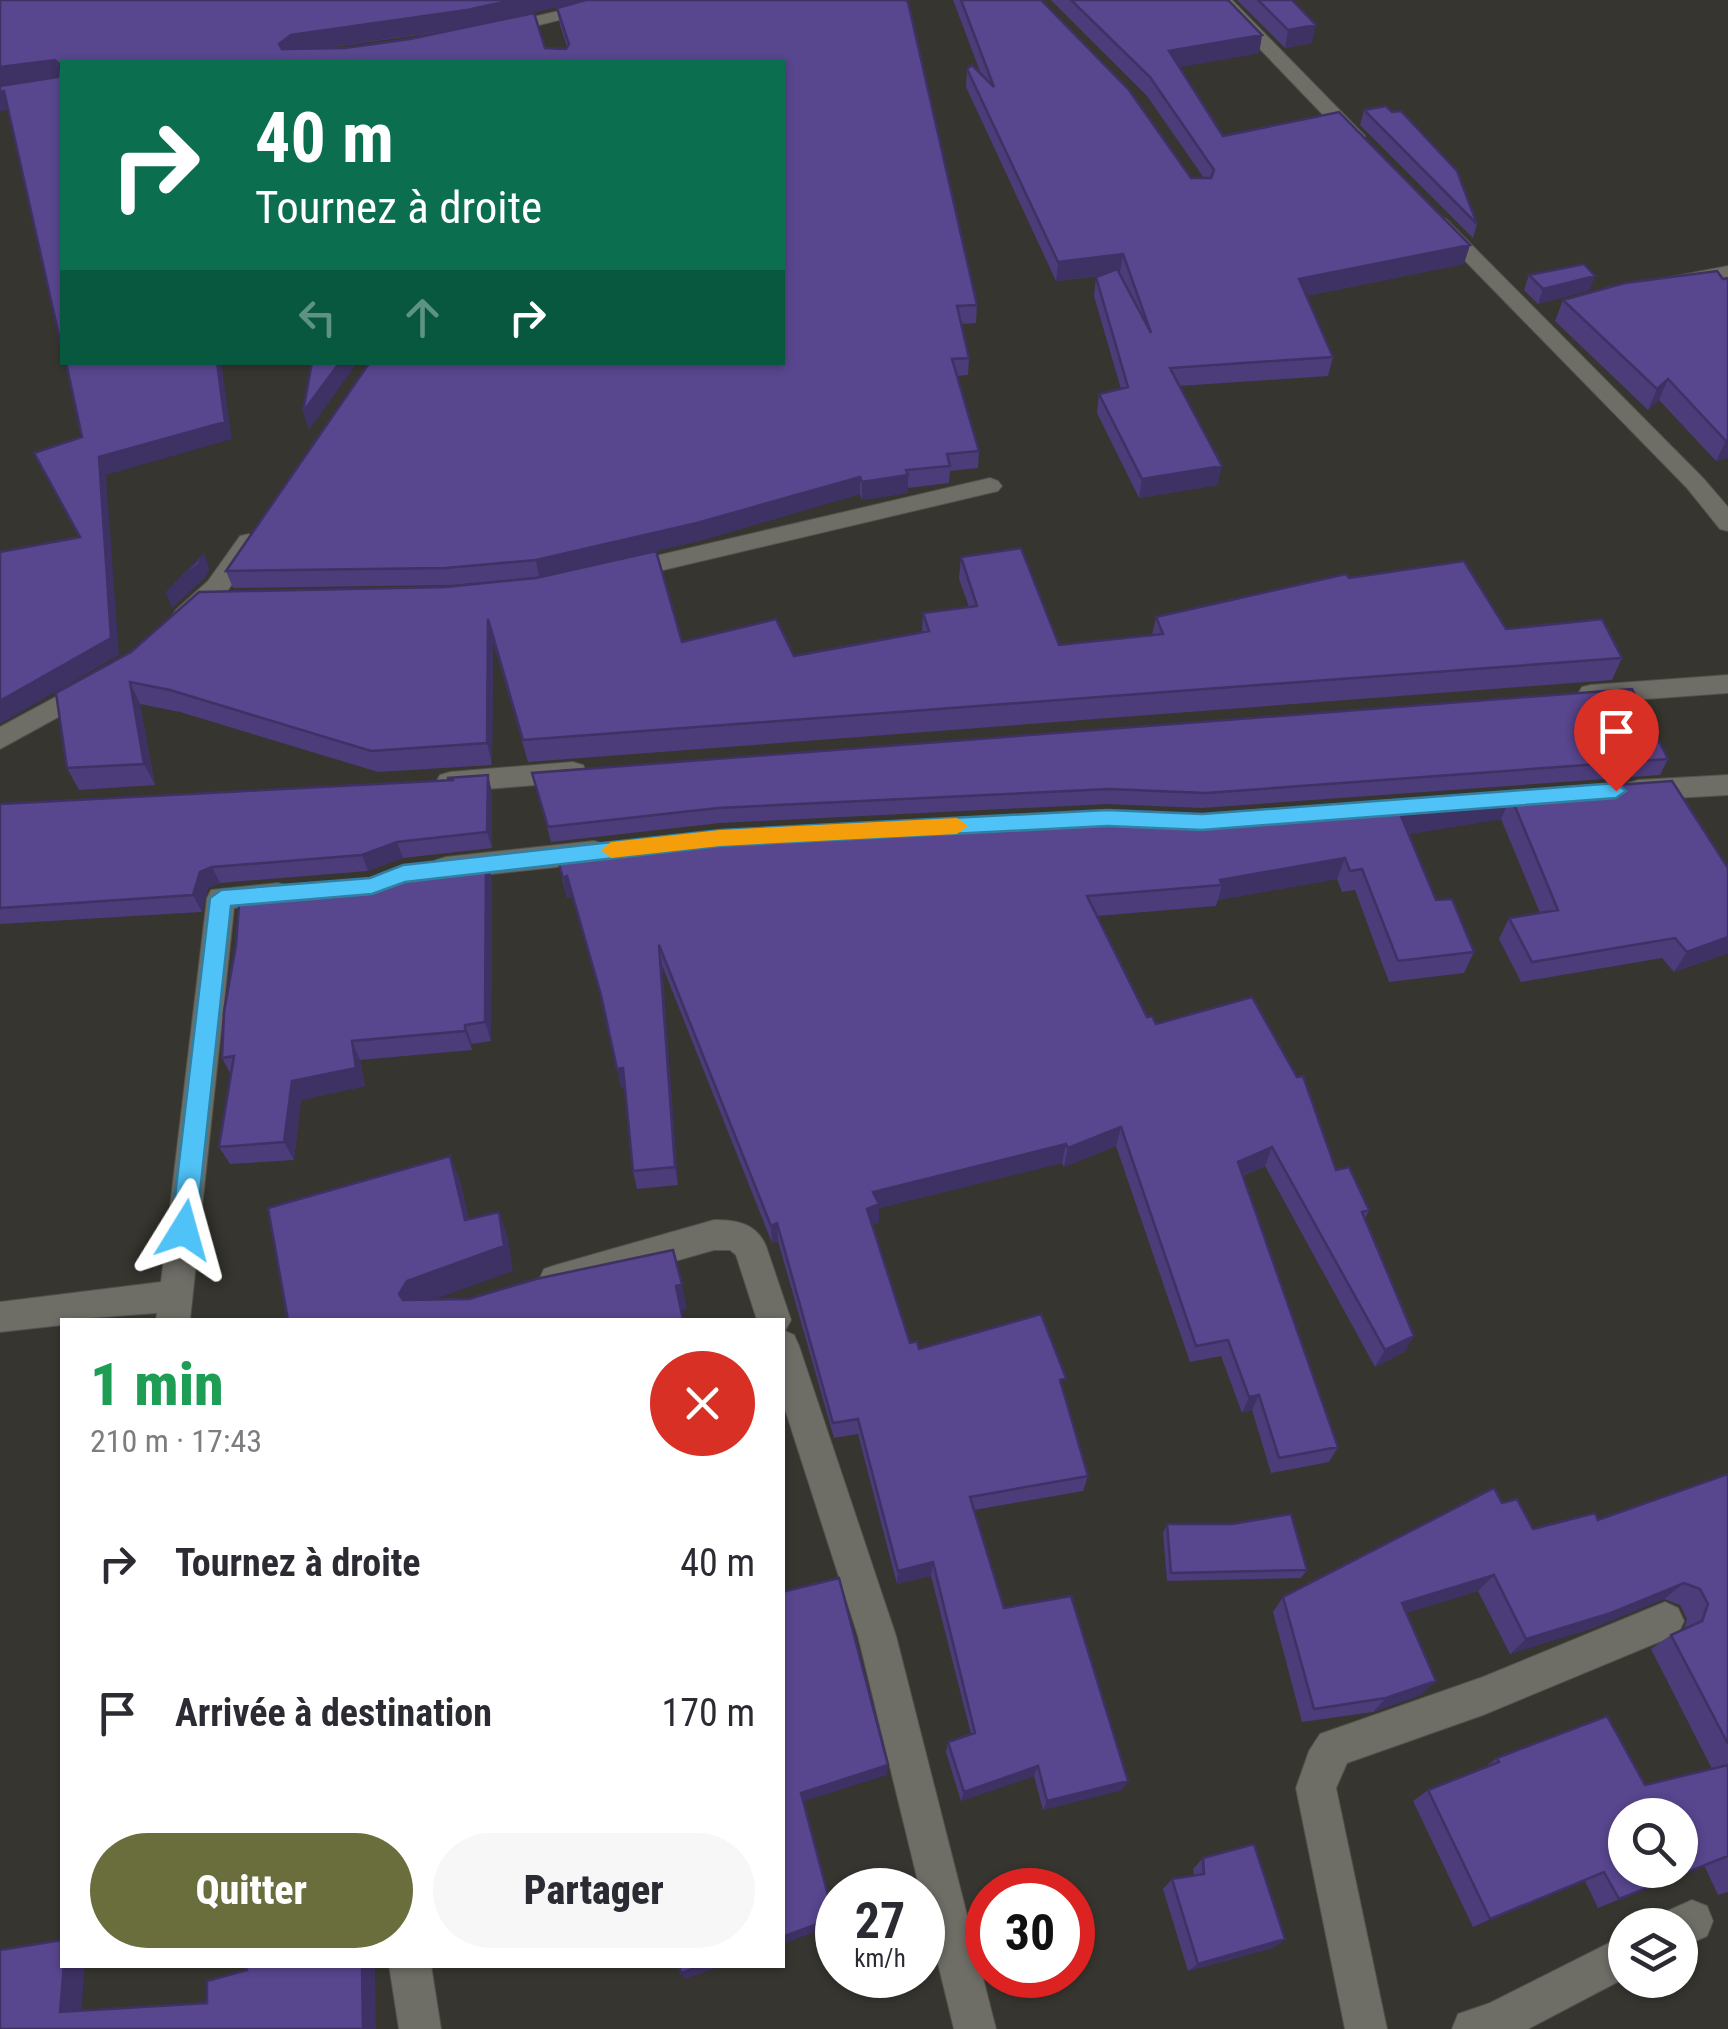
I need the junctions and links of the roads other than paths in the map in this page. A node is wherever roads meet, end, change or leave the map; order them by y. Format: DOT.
graph roads {
  1 [pos="628,0"];
  2 [pos="1222,0"];
  3 [pos="584,4"];
  4 [pos="490,32"];
  5 [pos="1368,151"];
  6 [pos="1418,202"];
  7 [pos="1728,272"];
  8 [pos="1655,286"];
  9 [pos="1565,308"];
  10 [pos="1529,317"];
  11 [pos="990,486"];
  12 [pos="267,517"];
  13 [pos="1728,523"];
  14 [pos="597,577"];
  15 [pos="240,600"];
  16 [pos="200,602"];
  17 [pos="172,628"];
  18 [pos="114,674"];
  19 [pos="1728,684"];
  20 [pos="1569,696"];
  21 [pos="0,740"];
  22 [pos="595,770"];
  23 [pos="417,784"];
  24 [pos="1728,784"];
  25 [pos="1616,791"];
  26 [pos="629,848"];
  27 [pos="422,871"];
  28 [pos="315,890"];
  29 [pos="520,1292"];
  30 [pos="174,1308"];
  31 [pos="0,1316"];
  32 [pos="773,1318"];
  33 [pos="785,1355"];
  34 [pos="1665,1621"];
  35 [pos="1608,1965"];
  36 [pos="410,1968"];
  37 [pos="1489,2027"];
  38 [pos="420,2029"];
  39 [pos="975,2029"];
  40 [pos="1366,2029"];
  1 -- 3 [label="street"];
  2 -- 5 [label="street"];
  3 -- 4 [label="street"];
  6 -- 10 [label="street"];
  7 -- 8 [label="street"];
  9 -- 10 [label="street"];
  10 -- 13 [label="street"];
  11 -- 14 [label="street"];
  12 -- 16 [label="street"];
  15 -- 16 [label="street"];
  16 -- 17 [label="street"];
  18 -- 21 [label="street"];
  19 -- 20 [label="street"];
  22 -- 23 [label="street"];
  24 -- 25 [label="street"];
  26 -- 27 [label="street"];
  28 -- 30 [label="street"];
  29 -- 32 [label="street"];
  30 -- 31 [label="street"];
  33 -- 39 [label="street"];
  34 -- 40 [label="street"];
  35 -- 37 [label="street"];
  36 -- 38 [label="street"];
}
